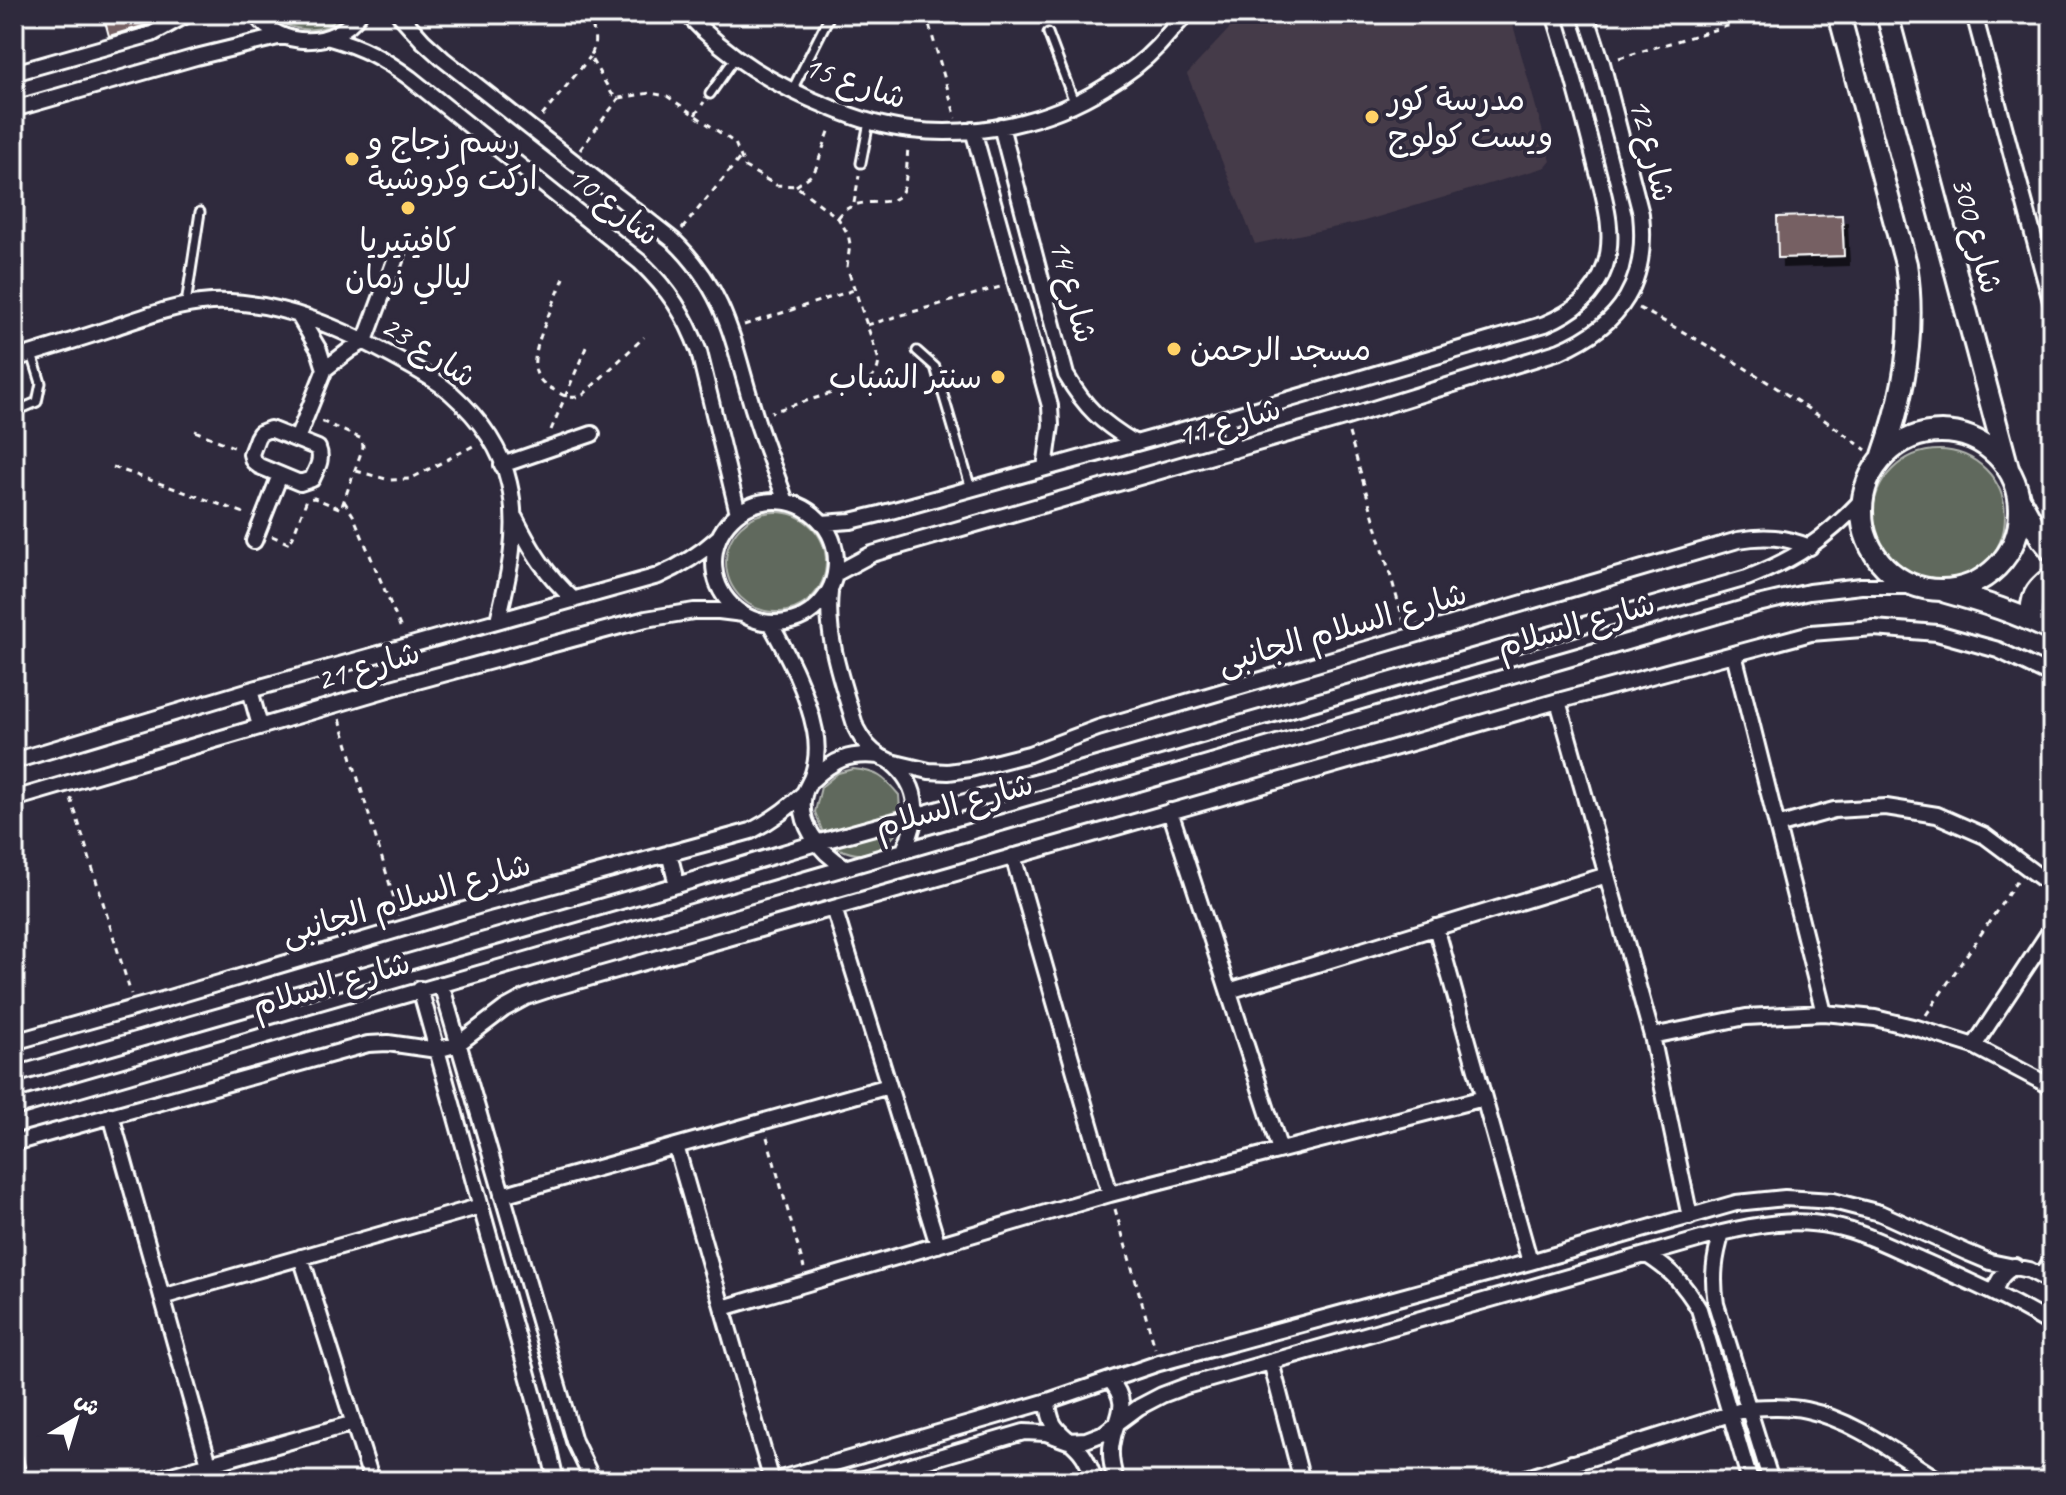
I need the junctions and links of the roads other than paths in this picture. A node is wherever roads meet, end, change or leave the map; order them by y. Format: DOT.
graph roads {
  1 [pos="188,14"];
  2 [pos="255,14"];
  3 [pos="359,14"];
  4 [pos="399,14"];
  5 [pos="687,14"];
  6 [pos="1187,14"];
  7 [pos="1554,14"];
  8 [pos="1586,14"];
  9 [pos="1839,14"];
  10 [pos="1887,14"];
  11 [pos="1974,14"];
  12 [pos="828,19"];
  13 [pos="1048,33"];
  14 [pos="282,36"];
  15 [pos="330,38"];
  16 [pos="735,58"];
  17 [pos="15,70"];
  18 [pos="791,92"];
  19 [pos="710,94"];
  20 [pos="1075,103"];
  21 [pos="14,109"];
  22 [pos="869,122"];
  23 [pos="1001,126"];
  24 [pos="966,130"];
  25 [pos="861,163"];
  26 [pos="200,212"];
  27 [pos="397,255"];
  28 [pos="1597,284"];
  29 [pos="2051,296"];
  30 [pos="1625,300"];
  31 [pos="185,306"];
  32 [pos="299,315"];
  33 [pos="365,341"];
  34 [pos="917,351"];
  35 [pos="32,354"];
  36 [pos="14,359"];
  37 [pos="325,369"];
  38 [pos="14,412"];
  39 [pos="1226,418"];
  40 [pos="592,434"];
  41 [pos="297,439"];
  42 [pos="1135,443"];
  43 [pos="1234,450"];
  44 [pos="1881,458"];
  45 [pos="502,465"];
  46 [pos="1045,468"];
  47 [pos="2009,472"];
  48 [pos="280,475"];
  49 [pos="971,489"];
  50 [pos="2019,498"];
  51 [pos="1862,500"];
  52 [pos="786,502"];
  53 [pos="738,513"];
  54 [pos="514,518"];
  55 [pos="822,523"];
  56 [pos="719,537"];
  57 [pos="254,541"];
  58 [pos="1810,547"];
  59 [pos="2052,551"];
  60 [pos="835,574"];
  61 [pos="2052,577"];
  62 [pos="1915,586"];
  63 [pos="830,589"];
  64 [pos="1942,591"];
  65 [pos="574,600"];
  66 [pos="743,614"];
  67 [pos="498,620"];
  68 [pos="2031,620"];
  69 [pos="770,623"];
  70 [pos="2052,631"];
  71 [pos="1734,654"];
  72 [pos="2052,676"];
  73 [pos="250,690"];
  74 [pos="1558,701"];
  75 [pos="260,726"];
  76 [pos="1029,754"];
  77 [pos="885,759"];
  78 [pos="14,761"];
  79 [pos="1038,782"];
  80 [pos="808,786"];
  81 [pos="14,799"];
  82 [pos="1170,811"];
  83 [pos="916,815"];
  84 [pos="1777,826"];
  85 [pos="816,843"];
  86 [pos="904,850"];
  87 [pos="669,853"];
  88 [pos="1013,856"];
  89 [pos="845,867"];
  90 [pos="1607,875"];
  91 [pos="677,885"];
  92 [pos="2052,886"];
  93 [pos="834,908"];
  94 [pos="1436,927"];
  95 [pos="2052,928"];
  96 [pos="441,984"];
  97 [pos="420,989"];
  98 [pos="1229,991"];
  99 [pos="1824,1013"];
  100 [pos="1652,1036"];
  101 [pos="14,1042"];
  102 [pos="458,1044"];
  103 [pos="1974,1046"];
  104 [pos="437,1050"];
  105 [pos="14,1075"];
  106 [pos="889,1086"];
  107 [pos="2052,1087"];
  108 [pos="1484,1098"];
  109 [pos="14,1108"];
  110 [pos="111,1115"];
  111 [pos="14,1143"];
  112 [pos="676,1146"];
  113 [pos="1280,1150"];
  114 [pos="1110,1194"];
  115 [pos="502,1195"];
  116 [pos="481,1206"];
  117 [pos="1690,1217"];
  118 [pos="1722,1233"];
  119 [pos="938,1245"];
  120 [pos="1647,1255"];
  121 [pos="301,1257"];
  122 [pos="2052,1259"];
  123 [pos="1530,1262"];
  124 [pos="2015,1266"];
  125 [pos="2047,1279"];
  126 [pos="1994,1293"];
  127 [pos="162,1297"];
  128 [pos="723,1308"];
  129 [pos="2050,1321"];
  130 [pos="1271,1362"];
  131 [pos="1110,1380"];
  132 [pos="1048,1401"];
  133 [pos="1749,1408"];
  134 [pos="1730,1413"];
  135 [pos="1119,1421"];
  136 [pos="354,1423"];
  137 [pos="1068,1441"];
  138 [pos="14,1459"];
  139 [pos="1572,1463"];
  140 [pos="209,1464"];
  141 [pos="19,1481"];
  142 [pos="150,1481"];
  143 [pos="372,1481"];
  144 [pos="556,1481"];
  145 [pos="593,1481"];
  146 [pos="772,1481"];
  147 [pos="857,1481"];
  148 [pos="1095,1481"];
  149 [pos="1116,1481"];
  150 [pos="1302,1481"];
  151 [pos="1517,1481"];
  152 [pos="1577,1481"];
  153 [pos="1750,1481"];
  154 [pos="1771,1481"];
  155 [pos="1940,1481"];
  1 -- 17 [label="street"];
  2 -- 14 [label="street"];
  3 -- 15 [label="street"];
  4 -- 52 [label="street, شارع 10"];
  5 -- 16 [label="street, شارع 15"];
  6 -- 20 [label="street, شارع 15"];
  7 -- 28 [label="street, شارع 12"];
  8 -- 30 [label="street, شارع 12"];
  9 -- 44 [label="street"];
  10 -- 47 [label="street, شارع 300"];
  11 -- 29 [label="street"];
  12 -- 18 [label="lane"];
  13 -- 20 [label="lane"];
  14 -- 15 [label="street, شارع 10"];
  14 -- 21 [label="street"];
  15 -- 53 [label="street, شارع 10"];
  16 -- 18 [label="street, شارع 15"];
  16 -- 19 [label="lane"];
  18 -- 22 [label="street, شارع 15"];
  20 -- 23 [label="street, شارع 15"];
  22 -- 24 [label="street, شارع 15"];
  22 -- 25 [label="lane"];
  23 -- 24 [label="street, شارع 15"];
  23 -- 42 [label="street, شارع 14"];
  24 -- 46 [label="street, شارع 14"];
  26 -- 31 [label="lane"];
  27 -- 33 [label="street"];
  28 -- 39 [label="street, شارع 11"];
  30 -- 43 [label="street, شارع 11"];
  31 -- 32 [label="street, شارع 23"];
  31 -- 35 [label="street, شارع 23"];
  32 -- 33 [label="street, شارع 23"];
  32 -- 37 [label="street"];
  33 -- 37 [label="street"];
  33 -- 45 [label="street, شارع 23"];
  34 -- 49 [label="lane"];
  35 -- 36 [label="street, شارع 23"];
  35 -- 38 [label="lane"];
  37 -- 41 [label="street"];
  39 -- 42 [label="street, شارع 11"];
  39 -- 43 [label="street"];
  40 -- 45 [label="street"];
  41 -- 48 [label="street"];
  41 -- 48 [label="street"];
  42 -- 46 [label="street, شارع 11"];
  43 -- 60 [label="street, شارع 11"];
  44 -- 47 [label="street"];
  44 -- 51 [label="street"];
  45 -- 54 [label="street, شارع 23"];
  46 -- 49 [label="street, شارع 11"];
  47 -- 50 [label="street"];
  48 -- 57 [label="street"];
  49 -- 55 [label="street, شارع 11"];
  50 -- 59 [label="street"];
  50 -- 64 [label="street"];
  51 -- 58 [label="street, شارع السلام"];
  51 -- 62 [label="street"];
  52 -- 53 [label="street"];
  52 -- 55 [label="street"];
  53 -- 56 [label="street"];
  54 -- 65 [label="street, شارع 23"];
  54 -- 67 [label="street, شارع 23"];
  55 -- 60 [label="street"];
  56 -- 65 [label="street, شارع 21"];
  56 -- 66 [label="street"];
  58 -- 76 [label="street, شارع السلام الجانبى"];
  58 -- 79 [label="street, شارع السلام"];
  60 -- 63 [label="street"];
  61 -- 68 [label="street"];
  62 -- 64 [label="street"];
  62 -- 86 [label="street, شارع السلام"];
  63 -- 69 [label="street"];
  63 -- 77 [label="street"];
  64 -- 68 [label="street"];
  65 -- 67 [label="street, شارع 21"];
  66 -- 69 [label="street"];
  66 -- 75 [label="street, شارع 21"];
  67 -- 73 [label="street, شارع 21"];
  68 -- 70 [label="street"];
  69 -- 80 [label="street"];
  71 -- 72 [label="street"];
  71 -- 74 [label="street"];
  71 -- 84 [label="street"];
  73 -- 75 [label="street"];
  73 -- 78 [label="street, شارع 21"];
  74 -- 82 [label="street"];
  74 -- 90 [label="street"];
  75 -- 81 [label="street, شارع 21"];
  76 -- 77 [label="street, شارع السلام الجانبى"];
  76 -- 79 [label="street"];
  77 -- 80 [label="street, شارع السلام الجانبى"];
  77 -- 83 [label="street"];
  79 -- 83 [label="street, شارع السلام"];
  80 -- 85 [label="street"];
  80 -- 87 [label="street, شارع السلام الجانبى"];
  82 -- 88 [label="street"];
  82 -- 98 [label="street"];
  83 -- 85 [label="street, شارع السلام"];
  83 -- 86 [label="street"];
  84 -- 92 [label="street"];
  84 -- 99 [label="street"];
  85 -- 89 [label="street"];
  85 -- 91 [label="street, شارع السلام"];
  86 -- 89 [label="street, شارع السلام"];
  87 -- 91 [label="street"];
  87 -- 101 [label="street, شارع السلام الجانبى"];
  88 -- 93 [label="street"];
  88 -- 114 [label="street"];
  89 -- 96 [label="street, شارع السلام"];
  90 -- 94 [label="street"];
  90 -- 100 [label="street"];
  91 -- 105 [label="street, شارع السلام"];
  93 -- 102 [label="street"];
  93 -- 106 [label="street"];
  94 -- 98 [label="street"];
  94 -- 108 [label="street"];
  95 -- 103 [label="street"];
  96 -- 97 [label="street, شارع السلام"];
  96 -- 102 [label="street"];
  97 -- 104 [label="street"];
  97 -- 109 [label="street, شارع السلام"];
  98 -- 113 [label="street"];
  99 -- 100 [label="street"];
  99 -- 103 [label="street"];
  100 -- 117 [label="street"];
  102 -- 104 [label="street"];
  102 -- 115 [label="street"];
  103 -- 107 [label="street"];
  104 -- 110 [label="street"];
  104 -- 116 [label="street"];
  106 -- 112 [label="street"];
  106 -- 119 [label="street"];
  108 -- 113 [label="street"];
  108 -- 123 [label="street"];
  110 -- 111 [label="street"];
  110 -- 127 [label="street"];
  112 -- 115 [label="street"];
  112 -- 128 [label="street"];
  113 -- 114 [label="street"];
  114 -- 119 [label="street"];
  115 -- 145 [label="street"];
  116 -- 121 [label="street"];
  116 -- 144 [label="street"];
  117 -- 123 [label="street"];
  117 -- 124 [label="street"];
  118 -- 120 [label="street"];
  118 -- 126 [label="street"];
  118 -- 133 [label="street"];
  119 -- 128 [label="street"];
  120 -- 130 [label="street"];
  120 -- 134 [label="street"];
  121 -- 127 [label="street"];
  121 -- 136 [label="street"];
  122 -- 125 [label="street"];
  123 -- 131 [label="street"];
  124 -- 125 [label="street"];
  124 -- 126 [label="street"];
  126 -- 129 [label="street"];
  127 -- 140 [label="street"];
  128 -- 146 [label="street"];
  130 -- 135 [label="street"];
  130 -- 150 [label="street"];
  131 -- 132 [label="street"];
  131 -- 135 [label="street"];
  132 -- 137 [label="street"];
  132 -- 146 [label="street"];
  133 -- 134 [label="street"];
  133 -- 154 [label="street"];
  133 -- 155 [label="street"];
  134 -- 139 [label="street"];
  134 -- 153 [label="street"];
  135 -- 137 [label="street"];
  135 -- 149 [label="street"];
  136 -- 140 [label="street"];
  136 -- 143 [label="street"];
  137 -- 147 [label="street"];
  137 -- 148 [label="street"];
  138 -- 141 [label="street"];
  139 -- 151 [label="street"];
  139 -- 152 [label="street"];
  140 -- 142 [label="street"];
}
